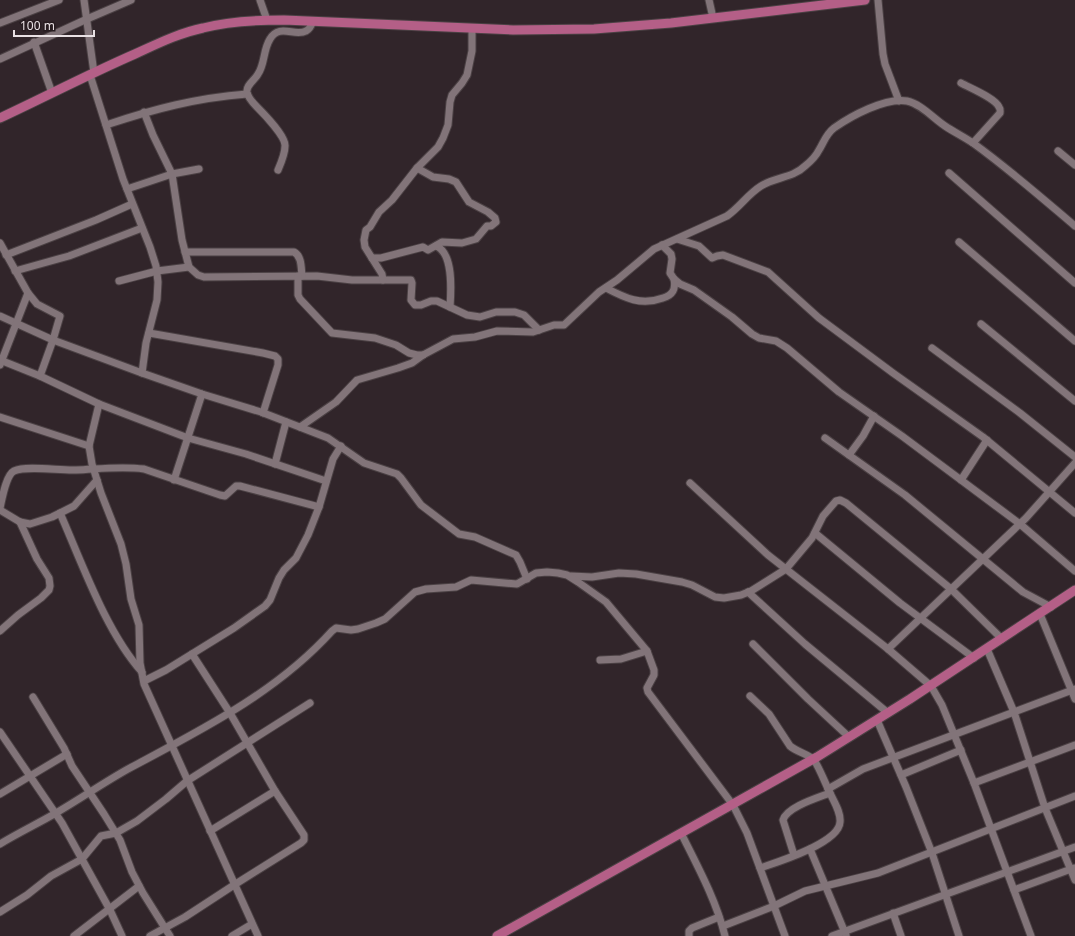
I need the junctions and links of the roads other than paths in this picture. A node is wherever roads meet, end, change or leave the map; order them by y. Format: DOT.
graph roads {
  1 [pos="59,0"];
  2 [pos="84,0"];
  3 [pos="131,0"];
  4 [pos="260,0"];
  5 [pos="709,0"];
  6 [pos="865,0"];
  7 [pos="878,0"];
  8 [pos="713,18"];
  9 [pos="87,19"];
  10 [pos="267,20"];
  11 [pos="314,21"];
  12 [pos="0,23"];
  13 [pos="472,28"];
  14 [pos="34,42"];
  15 [pos="0,59"];
  16 [pos="92,74"];
  17 [pos="961,83"];
  18 [pos="52,93"];
  19 [pos="247,94"];
  20 [pos="899,101"];
  21 [pos="144,112"];
  22 [pos="0,117"];
  23 [pos="106,125"];
  24 [pos="973,143"];
  25 [pos="1058,151"];
  26 [pos="1075,165"];
  27 [pos="417,168"];
  28 [pos="199,169"];
  29 [pos="278,170"];
  30 [pos="172,174"];
  31 [pos="949,174"];
  32 [pos="127,189"];
  33 [pos="132,204"];
  34 [pos="1075,226"];
  35 [pos="142,228"];
  36 [pos="677,239"];
  37 [pos="960,242"];
  38 [pos="0,243"];
  39 [pos="662,245"];
  40 [pos="436,246"];
  41 [pos="185,252"];
  42 [pos="6,255"];
  43 [pos="372,258"];
  44 [pos="189,267"];
  45 [pos="157,270"];
  46 [pos="15,271"];
  47 [pos="300,276"];
  48 [pos="674,279"];
  49 [pos="383,280"];
  50 [pos="119,281"];
  51 [pos="1075,282"];
  52 [pos="606,288"];
  53 [pos="28,293"];
  54 [pos="450,307"];
  55 [pos="0,316"];
  56 [pos="16,323"];
  57 [pos="981,324"];
  58 [pos="539,330"];
  59 [pos="149,333"];
  60 [pos="53,340"];
  61 [pos="1075,341"];
  62 [pos="932,348"];
  63 [pos="422,355"];
  64 [pos="1,362"];
  65 [pos="142,373"];
  66 [pos="40,376"];
  67 [pos="202,394"];
  68 [pos="1075,401"];
  69 [pos="99,404"];
  70 [pos="263,413"];
  71 [pos="874,416"];
  72 [pos="0,417"];
  73 [pos="286,422"];
  74 [pos="300,427"];
  75 [pos="188,438"];
  76 [pos="825,438"];
  77 [pos="987,440"];
  78 [pos="89,446"];
  79 [pos="341,446"];
  80 [pos="849,455"];
  81 [pos="1075,457"];
  82 [pos="1075,463"];
  83 [pos="275,464"];
  84 [pos="93,468"];
  85 [pos="97,480"];
  86 [pos="174,480"];
  87 [pos="961,480"];
  88 [pos="326,481"];
  89 [pos="690,483"];
  90 [pos="1050,492"];
  91 [pos="319,507"];
  92 [pos="0,509"];
  93 [pos="60,513"];
  94 [pos="1075,513"];
  95 [pos="20,522"];
  96 [pos="1020,524"];
  97 [pos="815,532"];
  98 [pos="982,559"];
  99 [pos="786,569"];
  100 [pos="1075,571"];
  101 [pos="567,575"];
  102 [pos="527,579"];
  103 [pos="951,589"];
  104 [pos="1075,590"];
  105 [pos="748,592"];
  106 [pos="1051,607"];
  107 [pos="1040,614"];
  108 [pos="920,618"];
  109 [pos="0,631"];
  110 [pos="1002,639"];
  111 [pos="753,644"];
  112 [pos="888,649"];
  113 [pos="987,649"];
  114 [pos="647,651"];
  115 [pos="192,654"];
  116 [pos="974,658"];
  117 [pos="600,660"];
  118 [pos="142,672"];
  119 [pos="144,681"];
  120 [pos="931,686"];
  121 [pos="1073,690"];
  122 [pos="750,696"];
  123 [pos="33,697"];
  124 [pos="1075,699"];
  125 [pos="310,704"];
  126 [pos="1014,712"];
  127 [pos="230,713"];
  128 [pos="888,713"];
  129 [pos="877,720"];
  130 [pos="0,732"];
  131 [pos="954,735"];
  132 [pos="850,737"];
  133 [pos="247,744"];
  134 [pos="1075,745"];
  135 [pos="172,746"];
  136 [pos="961,750"];
  137 [pos="67,754"];
  138 [pos="894,758"];
  139 [pos="813,760"];
  140 [pos="1030,762"];
  141 [pos="31,775"];
  142 [pos="901,775"];
  143 [pos="187,781"];
  144 [pos="974,783"];
  145 [pos="90,791"];
  146 [pos="275,791"];
  147 [pos="829,791"];
  148 [pos="0,794"];
  149 [pos="1075,796"];
  150 [pos="733,806"];
  151 [pos="1045,808"];
  152 [pos="55,813"];
  153 [pos="992,829"];
  154 [pos="210,831"];
  155 [pos="116,833"];
  156 [pos="681,833"];
  157 [pos="0,844"];
  158 [pos="1075,847"];
  159 [pos="810,849"];
  160 [pos="1063,851"];
  161 [pos="932,853"];
  162 [pos="794,855"];
  163 [pos="82,859"];
  164 [pos="760,868"];
  165 [pos="1073,868"];
  166 [pos="1008,872"];
  167 [pos="1075,880"];
  168 [pos="234,884"];
  169 [pos="826,885"];
  170 [pos="139,886"];
  171 [pos="1014,890"];
  172 [pos="945,895"];
  173 [pos="774,906"];
  174 [pos="110,910"];
  175 [pos="0,912"];
  176 [pos="893,913"];
  177 [pos="719,916"];
  178 [pos="252,924"];
  179 [pos="723,926"];
  180 [pos="165,928"];
  181 [pos="846,934"];
  182 [pos="74,936"];
  183 [pos="122,936"];
  184 [pos="150,936"];
  185 [pos="170,936"];
  186 [pos="232,936"];
  187 [pos="258,936"];
  188 [pos="497,936"];
  189 [pos="689,936"];
  190 [pos="725,936"];
  191 [pos="785,936"];
  192 [pos="832,936"];
  193 [pos="901,936"];
  194 [pos="959,936"];
  195 [pos="1031,936"];
  1 -- 12 [label="street"];
  2 -- 9 [label="street"];
  3 -- 9 [label="street"];
  4 -- 10 [label="street"];
  5 -- 8 [label="street"];
  6 -- 8 [label="main road"];
  7 -- 20 [label="street"];
  8 -- 13 [label="main road"];
  9 -- 14 [label="street"];
  9 -- 16 [label="street"];
  10 -- 11 [label="main road"];
  10 -- 16 [label="main road"];
  11 -- 13 [label="main road"];
  11 -- 19 [label="street"];
  13 -- 27 [label="street"];
  14 -- 15 [label="street"];
  14 -- 18 [label="street"];
  16 -- 18 [label="main road"];
  16 -- 23 [label="street"];
  17 -- 24 [label="street"];
  18 -- 22 [label="main road"];
  19 -- 21 [label="street"];
  19 -- 29 [label="street"];
  20 -- 24 [label="street"];
  20 -- 36 [label="street"];
  21 -- 23 [label="street"];
  21 -- 30 [label="street"];
  23 -- 32 [label="street"];
  24 -- 34 [label="street"];
  25 -- 26 [label="street"];
  27 -- 40 [label="street"];
  27 -- 43 [label="street"];
  28 -- 30 [label="street"];
  30 -- 32 [label="street"];
  30 -- 41 [label="street"];
  31 -- 51 [label="street"];
  32 -- 33 [label="street"];
  33 -- 35 [label="street"];
  33 -- 42 [label="street"];
  35 -- 45 [label="street"];
  35 -- 46 [label="street"];
  36 -- 39 [label="street"];
  36 -- 77 [label="street"];
  37 -- 61 [label="street"];
  38 -- 42 [label="street"];
  39 -- 48 [label="street"];
  39 -- 52 [label="street"];
  40 -- 43 [label="street"];
  40 -- 54 [label="street"];
  41 -- 44 [label="street"];
  41 -- 47 [label="street"];
  42 -- 46 [label="street"];
  43 -- 49 [label="street"];
  44 -- 45 [label="street"];
  44 -- 47 [label="street"];
  45 -- 50 [label="street"];
  45 -- 59 [label="street"];
  46 -- 53 [label="street"];
  47 -- 49 [label="street"];
  47 -- 63 [label="street"];
  48 -- 52 [label="street"];
  48 -- 71 [label="street"];
  49 -- 54 [label="street"];
  52 -- 58 [label="street"];
  53 -- 56 [label="street"];
  53 -- 60 [label="street"];
  54 -- 58 [label="street"];
  55 -- 56 [label="street"];
  56 -- 60 [label="street"];
  56 -- 64 [label="street"];
  57 -- 68 [label="street"];
  58 -- 63 [label="street"];
  59 -- 65 [label="street"];
  59 -- 70 [label="street"];
  60 -- 65 [label="street"];
  60 -- 66 [label="street"];
  62 -- 81 [label="street"];
  63 -- 74 [label="street"];
  64 -- 66 [label="street"];
  65 -- 67 [label="street"];
  66 -- 69 [label="street"];
  67 -- 70 [label="street"];
  67 -- 75 [label="street"];
  69 -- 75 [label="street"];
  69 -- 78 [label="street"];
  70 -- 73 [label="street"];
  71 -- 80 [label="street"];
  71 -- 87 [label="street"];
  72 -- 78 [label="street"];
  73 -- 74 [label="street"];
  73 -- 83 [label="street"];
  74 -- 79 [label="street"];
  75 -- 83 [label="street"];
  75 -- 86 [label="street"];
  76 -- 80 [label="street"];
  77 -- 87 [label="street"];
  77 -- 90 [label="street"];
  78 -- 84 [label="street"];
  79 -- 88 [label="street"];
  79 -- 102 [label="street"];
  80 -- 98 [label="street"];
  82 -- 90 [label="street"];
  83 -- 88 [label="street"];
  84 -- 85 [label="street"];
  84 -- 86 [label="street"];
  84 -- 92 [label="street"];
  85 -- 93 [label="street"];
  85 -- 118 [label="street"];
  86 -- 91 [label="street"];
  87 -- 96 [label="street"];
  88 -- 91 [label="street"];
  89 -- 99 [label="street"];
  90 -- 94 [label="street"];
  90 -- 96 [label="street"];
  91 -- 115 [label="street"];
  92 -- 95 [label="street"];
  93 -- 95 [label="street"];
  93 -- 118 [label="street"];
  95 -- 109 [label="street"];
  96 -- 98 [label="street"];
  96 -- 100 [label="street"];
  97 -- 99 [label="street"];
  97 -- 103 [label="street"];
  97 -- 108 [label="street"];
  98 -- 103 [label="street"];
  98 -- 106 [label="street"];
  99 -- 105 [label="street"];
  99 -- 112 [label="street"];
  101 -- 102 [label="street"];
  101 -- 105 [label="street"];
  101 -- 114 [label="street"];
  102 -- 127 [label="street"];
  103 -- 108 [label="street"];
  103 -- 110 [label="street"];
  104 -- 106 [label="main road"];
  105 -- 128 [label="street"];
  106 -- 107 [label="main road"];
  107 -- 110 [label="main road"];
  107 -- 121 [label="street"];
  108 -- 112 [label="street"];
  108 -- 116 [label="street"];
  110 -- 113 [label="main road"];
  111 -- 132 [label="street"];
  112 -- 120 [label="street"];
  113 -- 116 [label="main road"];
  113 -- 126 [label="street"];
  114 -- 117 [label="street"];
  114 -- 150 [label="street"];
  115 -- 119 [label="street"];
  115 -- 127 [label="street"];
  116 -- 120 [label="main road"];
  118 -- 119 [label="street"];
  119 -- 135 [label="street"];
  120 -- 128 [label="main road"];
  120 -- 131 [label="street"];
  121 -- 124 [label="street"];
  121 -- 126 [label="street"];
  122 -- 139 [label="street"];
  123 -- 137 [label="street"];
  125 -- 133 [label="street"];
  126 -- 131 [label="street"];
  126 -- 140 [label="street"];
  127 -- 133 [label="street"];
  127 -- 135 [label="street"];
  128 -- 129 [label="main road"];
  129 -- 132 [label="main road"];
  129 -- 138 [label="street"];
  130 -- 141 [label="street"];
  131 -- 136 [label="street"];
  131 -- 138 [label="street"];
  132 -- 139 [label="main road"];
  133 -- 143 [label="street"];
  133 -- 146 [label="street"];
  134 -- 140 [label="street"];
  135 -- 143 [label="street"];
  135 -- 145 [label="street"];
  136 -- 142 [label="street"];
  136 -- 144 [label="street"];
  137 -- 141 [label="street"];
  137 -- 145 [label="street"];
  138 -- 142 [label="street"];
  138 -- 147 [label="street"];
  139 -- 147 [label="street"];
  139 -- 150 [label="main road"];
  140 -- 144 [label="street"];
  140 -- 151 [label="street"];
  141 -- 148 [label="street"];
  141 -- 152 [label="street"];
  142 -- 161 [label="street"];
  143 -- 154 [label="street"];
  143 -- 155 [label="street"];
  144 -- 153 [label="street"];
  145 -- 152 [label="street"];
  145 -- 155 [label="street"];
  146 -- 154 [label="street"];
  146 -- 168 [label="street"];
  147 -- 159 [label="street"];
  147 -- 162 [label="street"];
  149 -- 151 [label="street"];
  150 -- 156 [label="main road"];
  150 -- 164 [label="street"];
  151 -- 153 [label="street"];
  151 -- 160 [label="street"];
  152 -- 157 [label="street"];
  152 -- 163 [label="street"];
  153 -- 161 [label="street"];
  153 -- 166 [label="street"];
  154 -- 168 [label="street"];
  155 -- 163 [label="street"];
  155 -- 170 [label="street"];
  156 -- 177 [label="street"];
  156 -- 188 [label="main road"];
  158 -- 160 [label="street"];
  159 -- 162 [label="street"];
  159 -- 169 [label="street"];
  160 -- 165 [label="street"];
  160 -- 166 [label="street"];
  161 -- 169 [label="street"];
  161 -- 172 [label="street"];
  162 -- 164 [label="street"];
  163 -- 174 [label="street"];
  163 -- 175 [label="street"];
  164 -- 173 [label="street"];
  165 -- 167 [label="street"];
  165 -- 171 [label="street"];
  166 -- 171 [label="street"];
  166 -- 172 [label="street"];
  168 -- 178 [label="street"];
  168 -- 180 [label="street"];
  169 -- 173 [label="street"];
  169 -- 181 [label="street"];
  170 -- 174 [label="street"];
  170 -- 180 [label="street"];
  171 -- 195 [label="street"];
  172 -- 176 [label="street"];
  172 -- 194 [label="street"];
  173 -- 179 [label="street"];
  173 -- 191 [label="street"];
  174 -- 182 [label="street"];
  174 -- 183 [label="street"];
  176 -- 181 [label="street"];
  176 -- 193 [label="street"];
  177 -- 179 [label="street"];
  177 -- 189 [label="street"];
  178 -- 186 [label="street"];
  178 -- 187 [label="street"];
  179 -- 190 [label="street"];
  180 -- 184 [label="street"];
  180 -- 185 [label="street"];
  181 -- 192 [label="street"];
}
